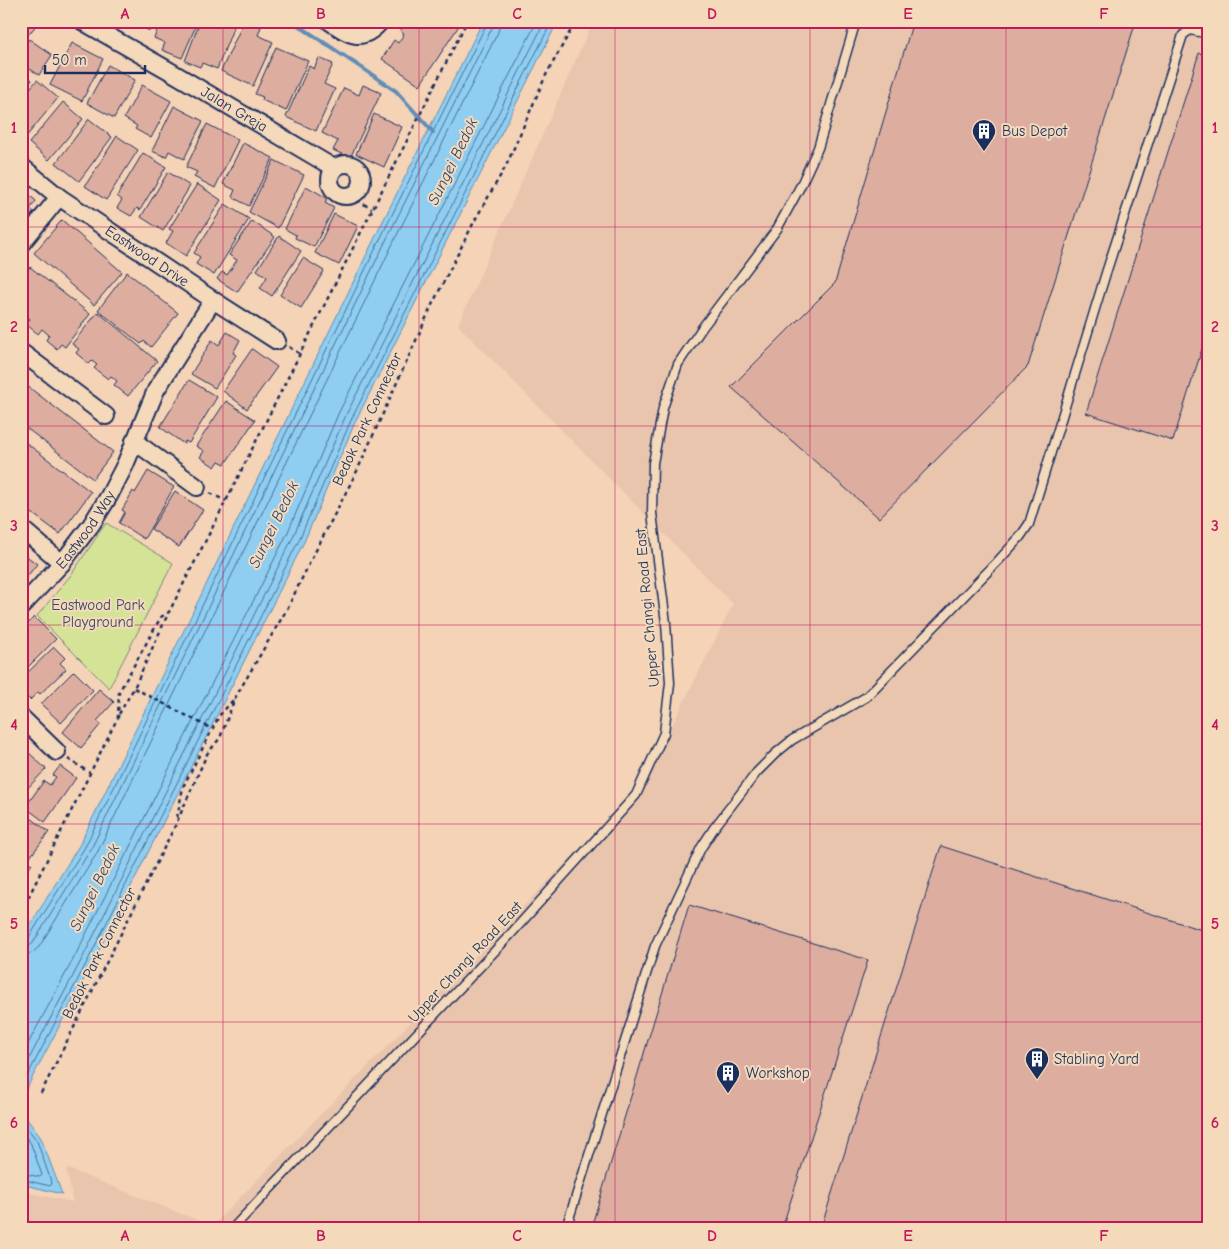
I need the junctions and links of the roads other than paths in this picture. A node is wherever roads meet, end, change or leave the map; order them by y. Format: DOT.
graph roads {
  1 [pos="82,21"];
  2 [pos="329,21"];
  3 [pos="381,21"];
  4 [pos="856,21"];
  5 [pos="1208,34"];
  6 [pos="21,166"];
  7 [pos="334,168"];
  8 [pos="59,197"];
  9 [pos="21,244"];
  10 [pos="213,300"];
  11 [pos="277,341"];
  12 [pos="21,352"];
  13 [pos="106,416"];
  14 [pos="134,441"];
  15 [pos="197,487"];
  16 [pos="21,528"];
  17 [pos="62,563"];
  18 [pos="21,607"];
  19 [pos="21,717"];
  20 [pos="56,752"];
  21 [pos="233,1228"];
  22 [pos="566,1228"];
  1 -- 7 [label="street, Jalan Greja"];
  2 -- 3 [label="street"];
  4 -- 21 [label="lane, Upper Changi Road East"];
  5 -- 22 [label="lane"];
  6 -- 8 [label="street, Eastwood Drive"];
  7 -- 7 [label="street, Jalan Greja"];
  8 -- 9 [label="street"];
  8 -- 10 [label="street, Eastwood Drive"];
  10 -- 11 [label="street, Eastwood Drive"];
  10 -- 14 [label="street, Eastwood Way"];
  12 -- 13 [label="street"];
  14 -- 15 [label="street"];
  14 -- 17 [label="street, Eastwood Way"];
  16 -- 17 [label="street"];
  17 -- 18 [label="street, Eastwood Way"];
  19 -- 20 [label="street"];
}
